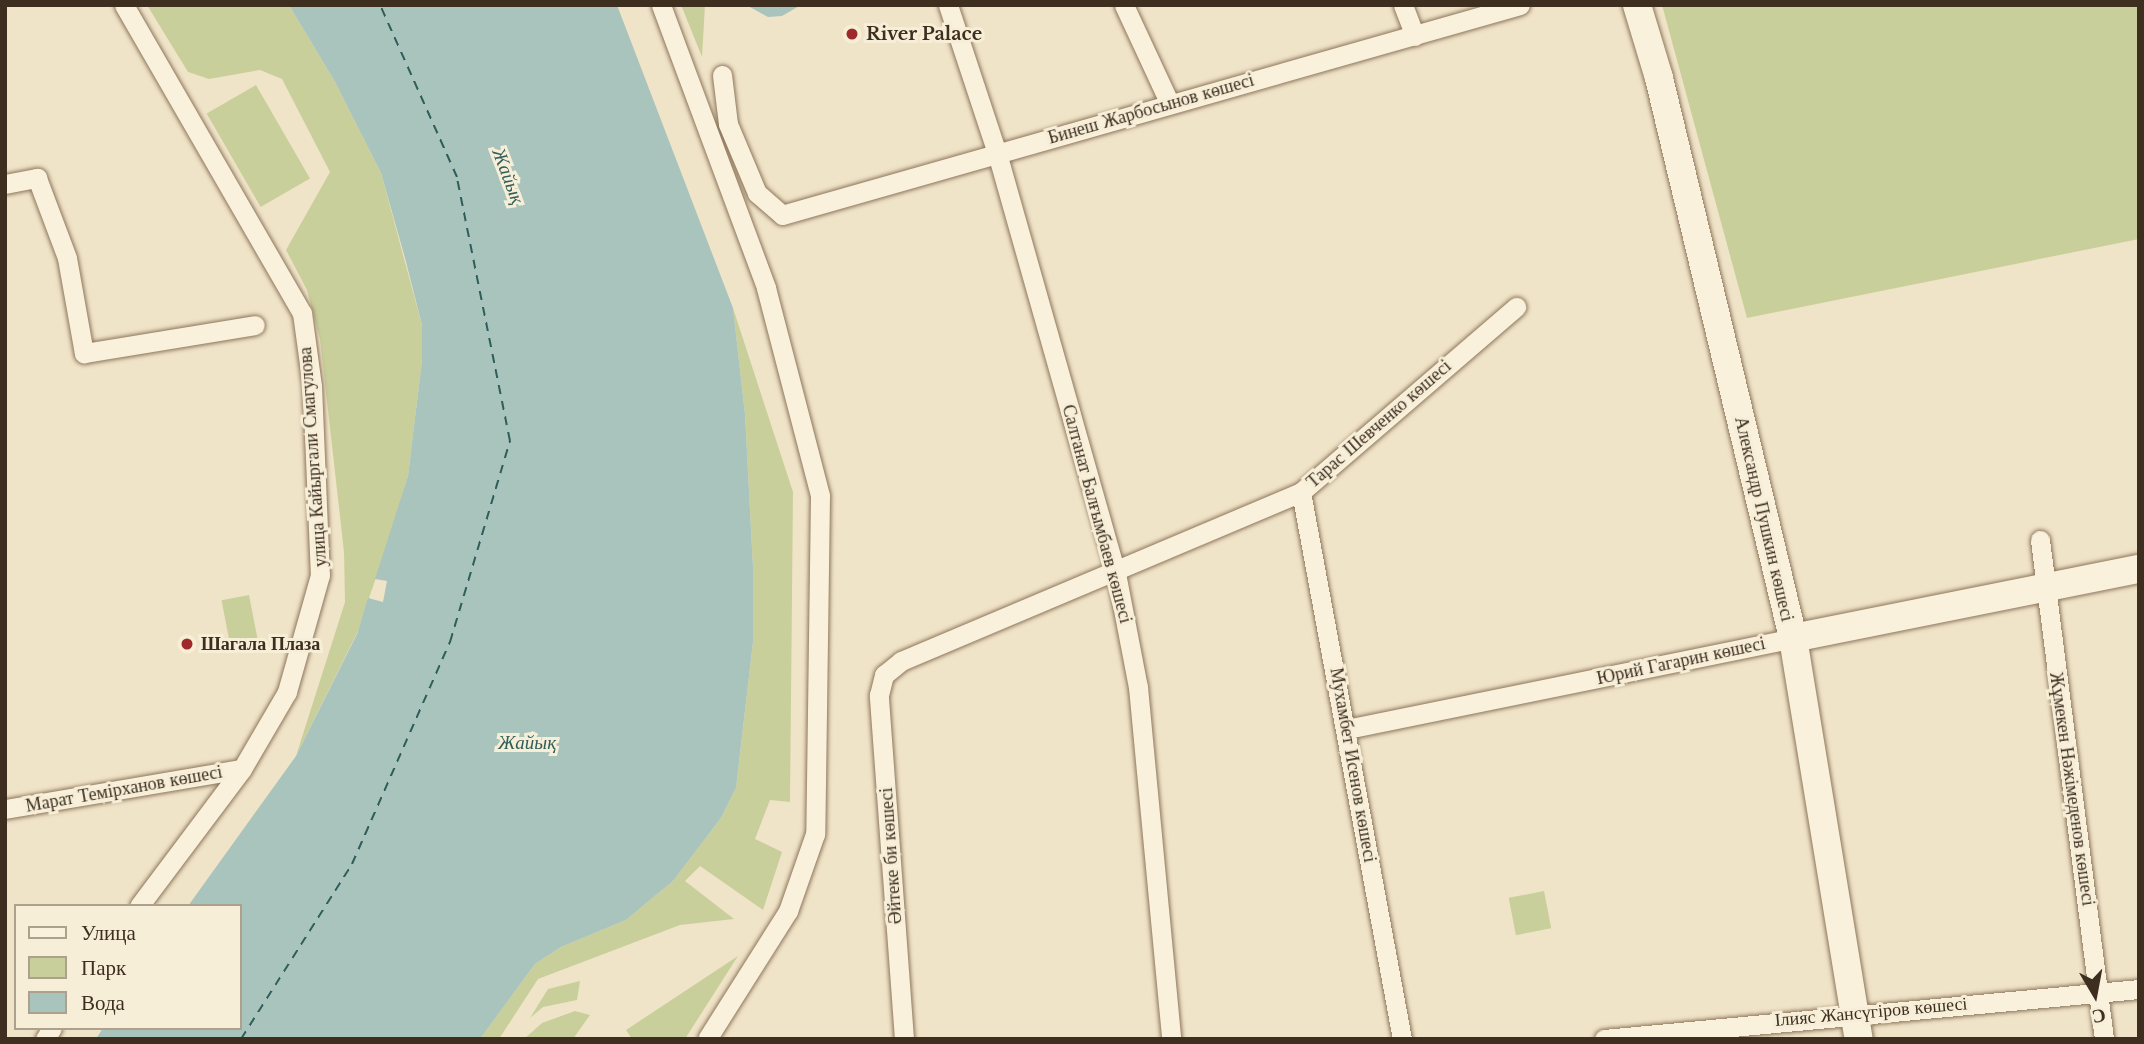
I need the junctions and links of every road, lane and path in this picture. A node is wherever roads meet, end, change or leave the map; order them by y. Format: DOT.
graph roads {
  1 [pos="124,5"];
  2 [pos="661,5"];
  3 [pos="948,5"];
  4 [pos="1124,5"];
  5 [pos="1403,5"];
  6 [pos="1520,5"];
  7 [pos="1637,5"];
  8 [pos="1415,36"];
  9 [pos="722,75"];
  10 [pos="1168,102"];
  11 [pos="997,153"];
  12 [pos="5,184"];
  13 [pos="1516,307"];
  14 [pos="255,325"];
  15 [pos="1301,492"];
  16 [pos="2040,540"];
  17 [pos="2139,569"];
  18 [pos="1116,573"];
  19 [pos="2044,589"];
  20 [pos="1793,638"];
  21 [pos="884,675"];
  22 [pos="1347,729"];
  23 [pos="242,769"];
  24 [pos="5,809"];
  25 [pos="141,904"];
  26 [pos="2139,989"];
  27 [pos="2100,991"];
  28 [pos="1857,1026"];
  29 [pos="707,1039"];
  30 [pos="904,1039"];
  31 [pos="1171,1039"];
  32 [pos="1402,1039"];
  33 [pos="1604,1039"];
  34 [pos="2104,1039"];
  1 -- 23 [label="street, улица Кайыргали Смагулова"];
  2 -- 29 [label="street"];
  3 -- 11 [label="street, Салтанат Балғымбаев көшесі"];
  4 -- 10 [label="street"];
  5 -- 8 [label="street"];
  6 -- 8 [label="street, Бинеш Жарбосынов көшесі"];
  7 -- 20 [label="street, Александр Пушкин көшесі"];
  8 -- 10 [label="street, Бинеш Жарбосынов көшесі"];
  9 -- 11 [label="street, Бинеш Жарбосынов көшесі"];
  10 -- 11 [label="street, Бинеш Жарбосынов көшесі"];
  11 -- 18 [label="street, Салтанат Балғымбаев көшесі"];
  12 -- 14 [label="street"];
  13 -- 15 [label="street, Тарас Шевченко көшесі"];
  15 -- 18 [label="street, Тарас Шевченко көшесі"];
  15 -- 22 [label="street, Мухамбет Исенов көшесі"];
  16 -- 19 [label="street, Жұмекен Нәжімеденов көшесі"];
  17 -- 19 [label="street, Юрий Гагарин көшесі"];
  18 -- 21 [label="street, Тарас Шевченко көшесі"];
  18 -- 31 [label="street, Салтанат Балғымбаев көшесі"];
  19 -- 20 [label="street, Юрий Гагарин көшесі"];
  19 -- 27 [label="street, Жұмекен Нәжімеденов көшесі"];
  20 -- 22 [label="street, Юрий Гагарин көшесі"];
  20 -- 28 [label="street, Александр Пушкин көшесі"];
  21 -- 30 [label="street, Әйтеке би көшесі"];
  22 -- 32 [label="street, Мухамбет Исенов көшесі"];
  23 -- 24 [label="street, Марат Темірханов көшесі"];
  23 -- 25 [label="street, улица Кайыргали Смагулова"];
  26 -- 27 [label="street, Ілияс Жансүгіров көшесі"];
  27 -- 28 [label="street, Ілияс Жансүгіров көшесі"];
  27 -- 34 [label="street, Жұмекен Нәжімеденов көшесі"];
  28 -- 33 [label="street, Ілияс Жансүгіров көшесі"];
}
